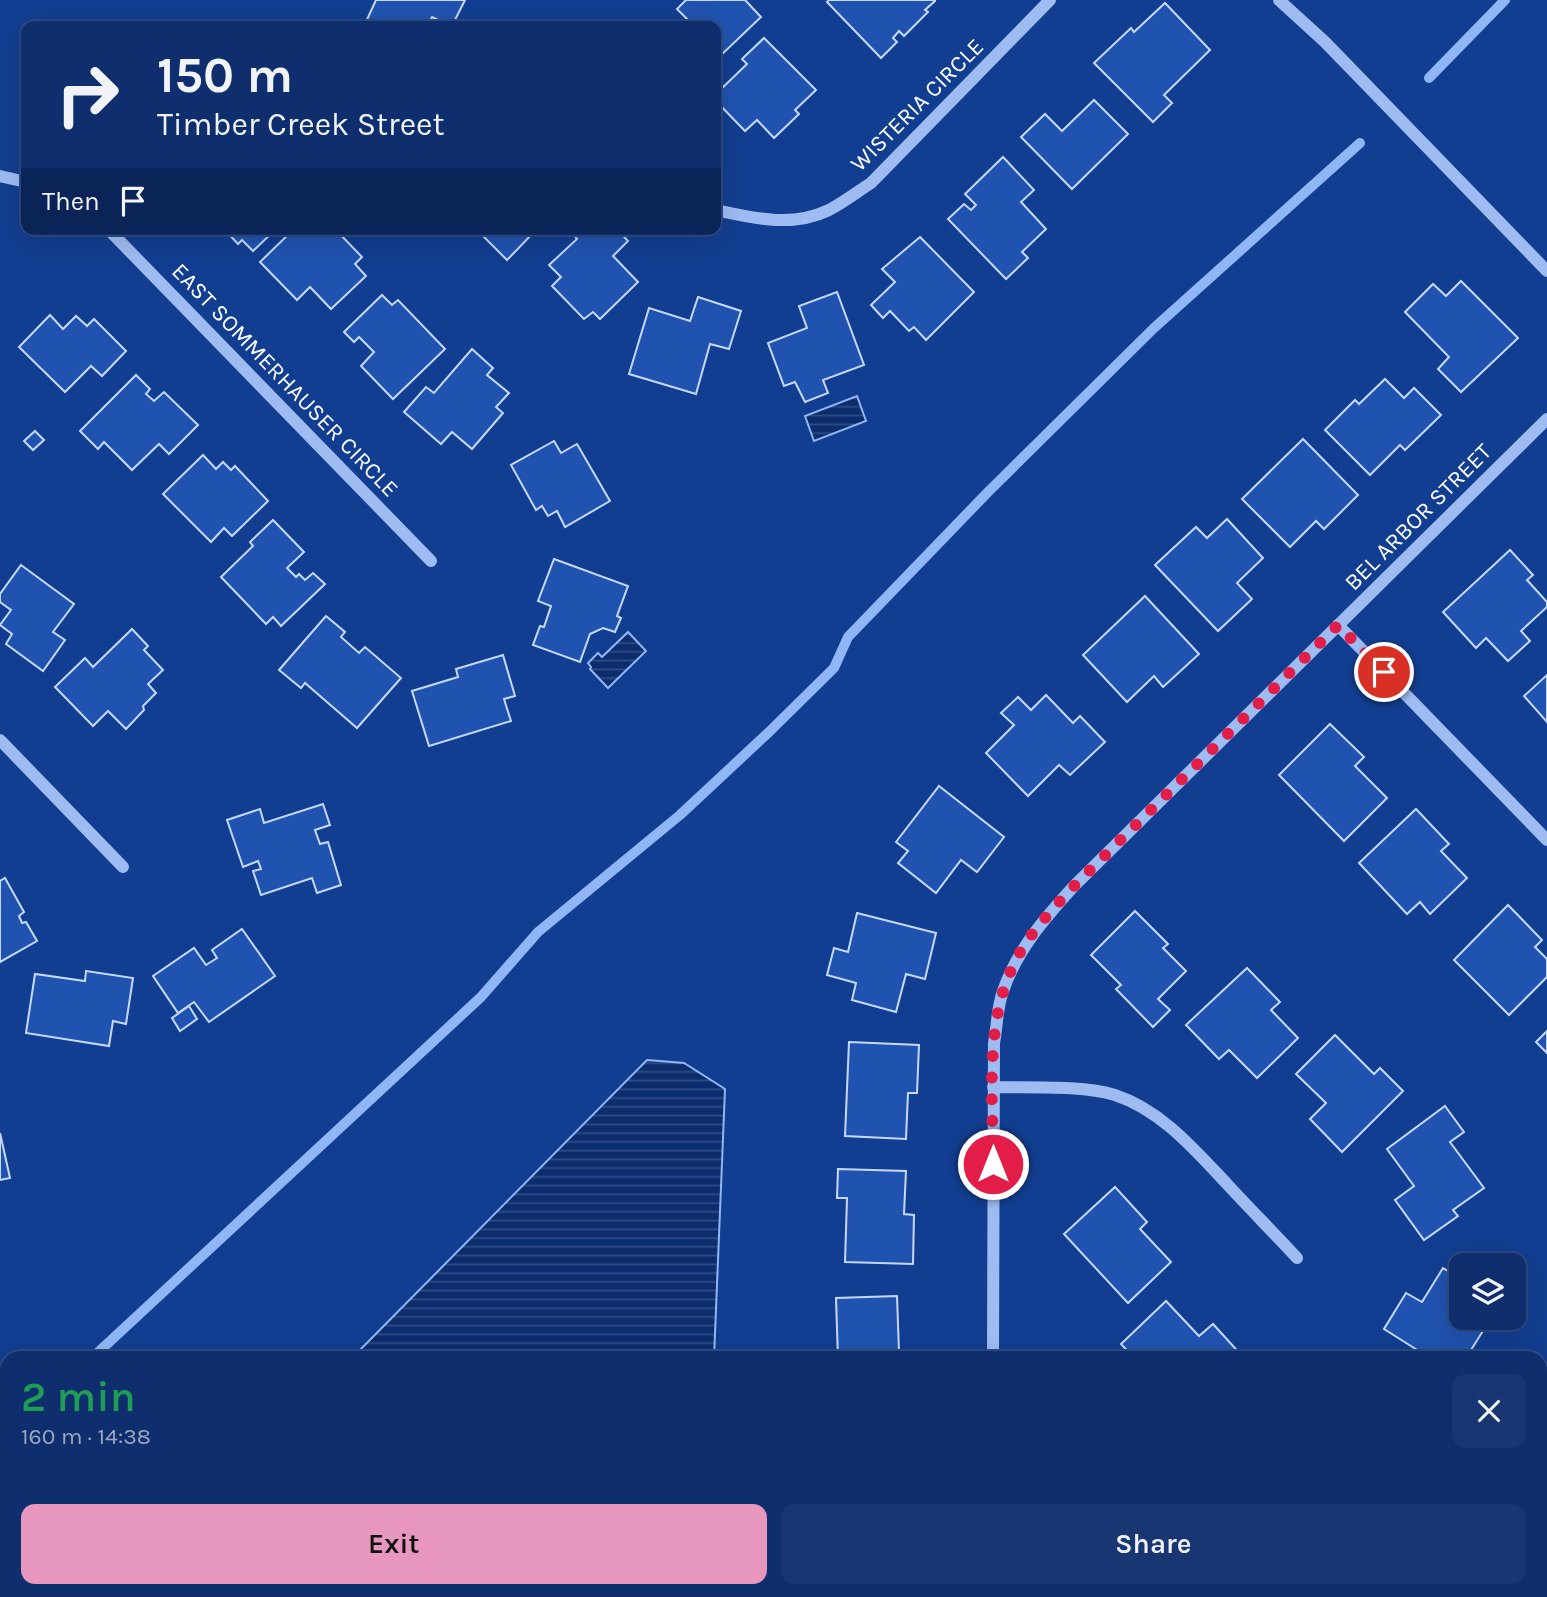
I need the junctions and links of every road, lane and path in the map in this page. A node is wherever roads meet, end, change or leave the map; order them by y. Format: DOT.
graph roads {
  1 [pos="1050,0"];
  2 [pos="1279,0"];
  3 [pos="0,176"];
  4 [pos="21,181"];
  5 [pos="721,211"];
  6 [pos="114,235"];
  7 [pos="1547,271"];
  8 [pos="1547,419"];
  9 [pos="431,561"];
  10 [pos="1338,625"];
  11 [pos="0,740"];
  12 [pos="1547,840"];
  13 [pos="122,867"];
  14 [pos="993,1087"];
  15 [pos="1297,1258"];
  16 [pos="993,1351"];
  1 -- 5 [label="street, WISTERIA CIRCLE"];
  2 -- 7 [label="street"];
  3 -- 4 [label="street"];
  6 -- 9 [label="street, EAST SOMMERHAUSER CIRCLE"];
  8 -- 10 [label="street, BEL ARBOR STREET"];
  10 -- 12 [label="street"];
  10 -- 14 [label="street, BEL ARBOR STREET"];
  11 -- 13 [label="street"];
  14 -- 15 [label="street"];
  14 -- 16 [label="street, BEL ARBOR STREET"];
}
